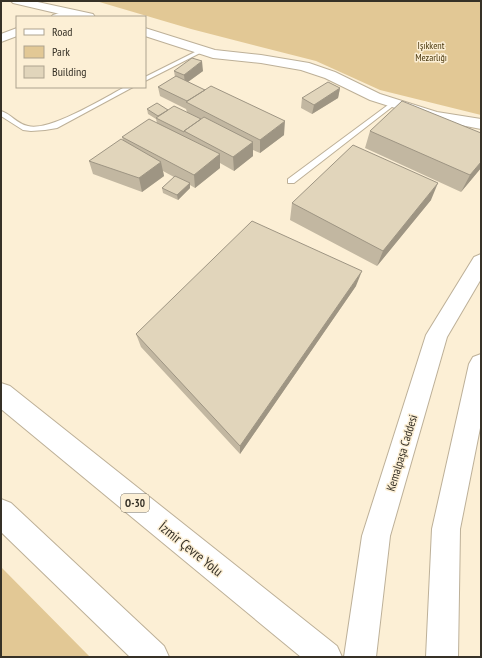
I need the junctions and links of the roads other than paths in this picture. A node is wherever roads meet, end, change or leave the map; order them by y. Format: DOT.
graph roads {
  1 [pos="17,1"];
  2 [pos="69,13"];
  3 [pos="60,16"];
  4 [pos="84,16"];
  5 [pos="16,32"];
  6 [pos="146,32"];
  7 [pos="1,38"];
  8 [pos="201,51"];
  9 [pos="146,78"];
  10 [pos="128,88"];
  11 [pos="394,103"];
  12 [pos="1,113"];
  13 [pos="481,124"];
  14 [pos="291,181"];
  15 [pos="481,262"];
  16 [pos="481,364"];
  17 [pos="1,394"];
  18 [pos="1,513"];
  19 [pos="153,657"];
  20 [pos="326,657"];
  21 [pos="360,657"];
  22 [pos="442,657"];
  1 -- 2 [label="main road"];
  2 -- 3 [label="street"];
  2 -- 4 [label="main road"];
  5 -- 7 [label="street"];
  6 -- 8 [label="main road"];
  8 -- 9 [label="lane"];
  8 -- 11 [label="main road"];
  10 -- 12 [label="lane"];
  11 -- 13 [label="main road"];
  11 -- 14 [label="lane"];
  15 -- 21 [label="main road, Kemalpaşa Caddesi"];
  16 -- 22 [label="main road"];
  17 -- 20 [label="main road, İzmir Çevre Yolu / O-30"];
  18 -- 19 [label="main road"];
}
